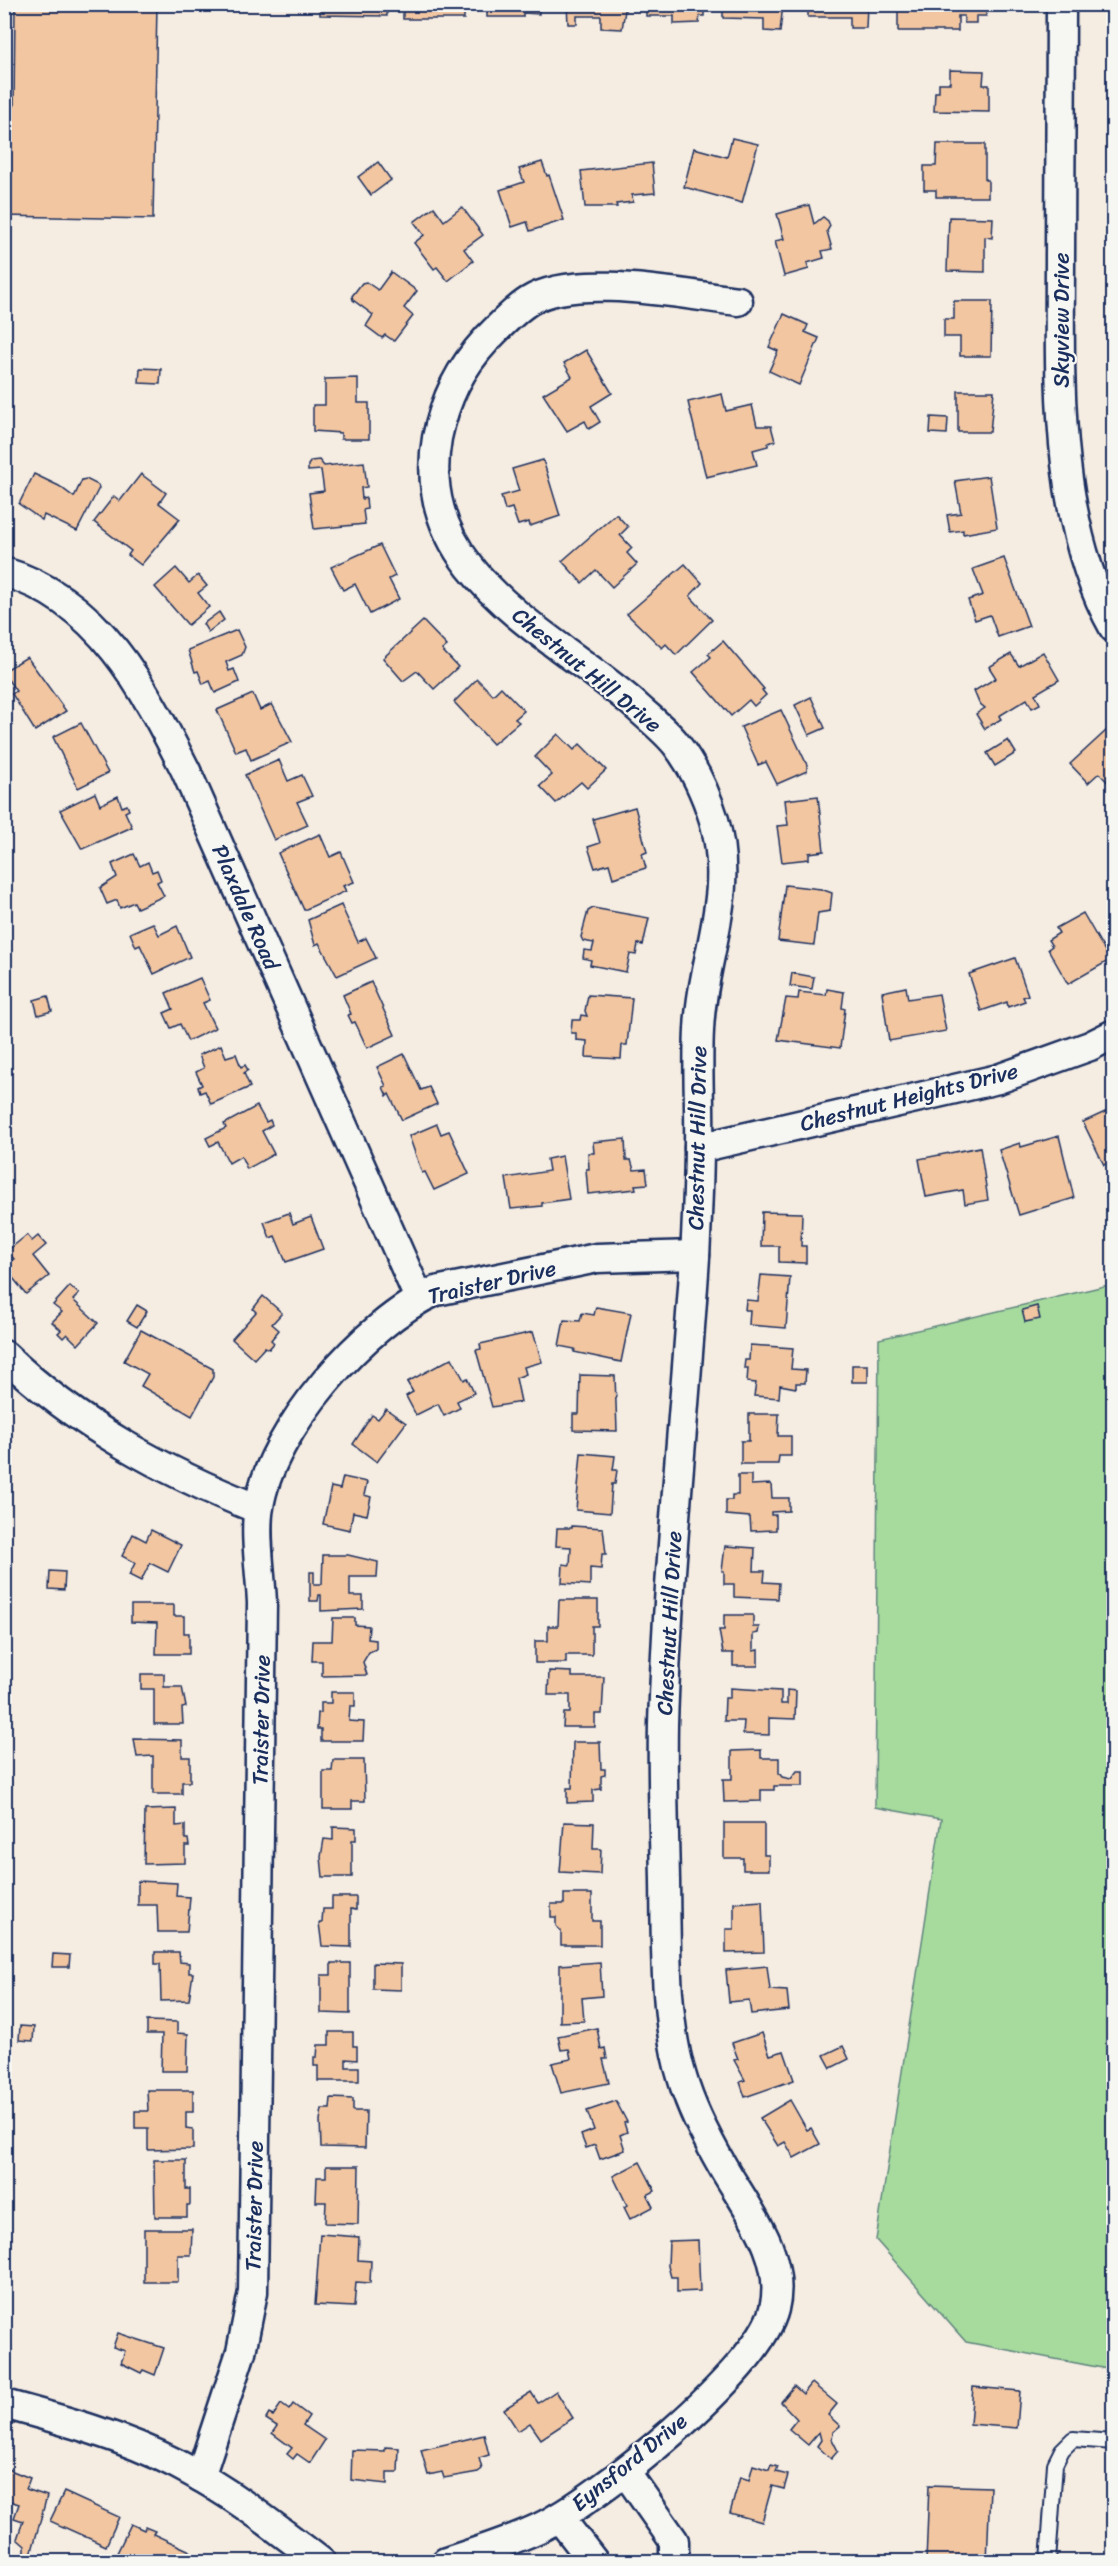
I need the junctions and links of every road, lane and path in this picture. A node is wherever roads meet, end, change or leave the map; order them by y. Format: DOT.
graph roads {
  1 [pos="1062,4"];
  2 [pos="738,301"];
  3 [pos="4,572"];
  4 [pos="1113,628"];
  5 [pos="1113,1034"];
  6 [pos="699,1148"];
  7 [pos="695,1255"];
  8 [pos="419,1298"];
  9 [pos="4,1356"];
  10 [pos="258,1509"];
  11 [pos="774,2312"];
  12 [pos="4,2404"];
  13 [pos="1113,2442"];
  14 [pos="625,2471"];
  15 [pos="200,2477"];
  16 [pos="559,2517"];
  17 [pos="321,2562"];
  18 [pos="446,2562"];
  19 [pos="594,2562"];
  20 [pos="674,2562"];
  21 [pos="1048,2562"];
  1 -- 4 [label="street, Skyview Drive"];
  2 -- 6 [label="street, Chestnut Hill Drive"];
  3 -- 8 [label="street, Plaxdale Road"];
  5 -- 6 [label="street, Chestnut Heights Drive"];
  6 -- 7 [label="street, Chestnut Hill Drive"];
  7 -- 8 [label="street, Traister Drive"];
  7 -- 11 [label="street, Chestnut Hill Drive"];
  8 -- 10 [label="street, Traister Drive"];
  9 -- 10 [label="street"];
  10 -- 15 [label="street, Traister Drive"];
  11 -- 14 [label="street, Eynsford Drive"];
  12 -- 15 [label="street"];
  13 -- 21 [label="lane"];
  14 -- 16 [label="street, Eynsford Drive"];
  14 -- 20 [label="street"];
  15 -- 17 [label="street"];
  16 -- 18 [label="street, Eynsford Drive"];
  16 -- 19 [label="street"];
}
